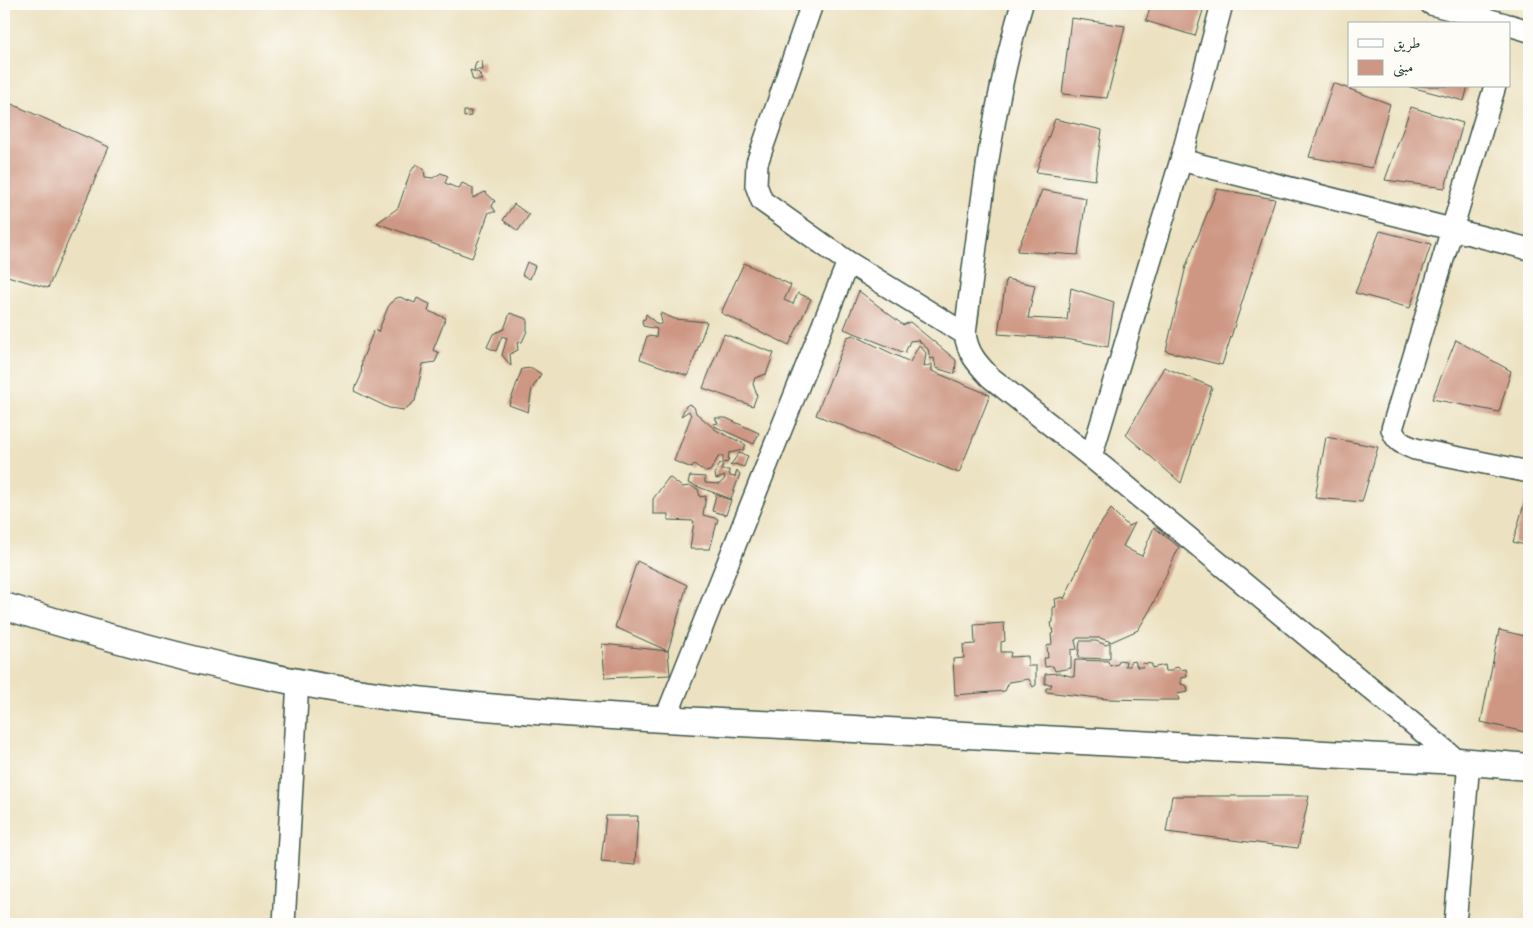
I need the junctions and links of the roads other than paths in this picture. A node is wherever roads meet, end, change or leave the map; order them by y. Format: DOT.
graph roads {
  1 [pos="812,4"];
  2 [pos="1022,4"];
  3 [pos="1222,4"];
  4 [pos="1431,4"];
  5 [pos="1490,22"];
  6 [pos="1494,88"];
  7 [pos="1181,160"];
  8 [pos="1454,229"];
  9 [pos="1529,249"];
  10 [pos="848,262"];
  11 [pos="965,334"];
  12 [pos="1091,457"];
  13 [pos="1529,472"];
  14 [pos="4,606"];
  15 [pos="298,681"];
  16 [pos="665,720"];
  17 [pos="1463,762"];
  18 [pos="1529,767"];
  19 [pos="284,924"];
  20 [pos="1455,924"];
  1 -- 10 [label="street"];
  2 -- 11 [label="street"];
  3 -- 7 [label="street"];
  4 -- 5 [label="street"];
  6 -- 8 [label="street"];
  7 -- 8 [label="street"];
  7 -- 12 [label="street"];
  8 -- 9 [label="street"];
  8 -- 13 [label="street"];
  10 -- 11 [label="street"];
  10 -- 16 [label="street"];
  11 -- 12 [label="street"];
  12 -- 17 [label="street"];
  14 -- 15 [label="street"];
  15 -- 16 [label="street"];
  15 -- 19 [label="street"];
  16 -- 17 [label="street"];
  17 -- 18 [label="street"];
  17 -- 20 [label="street"];
}
